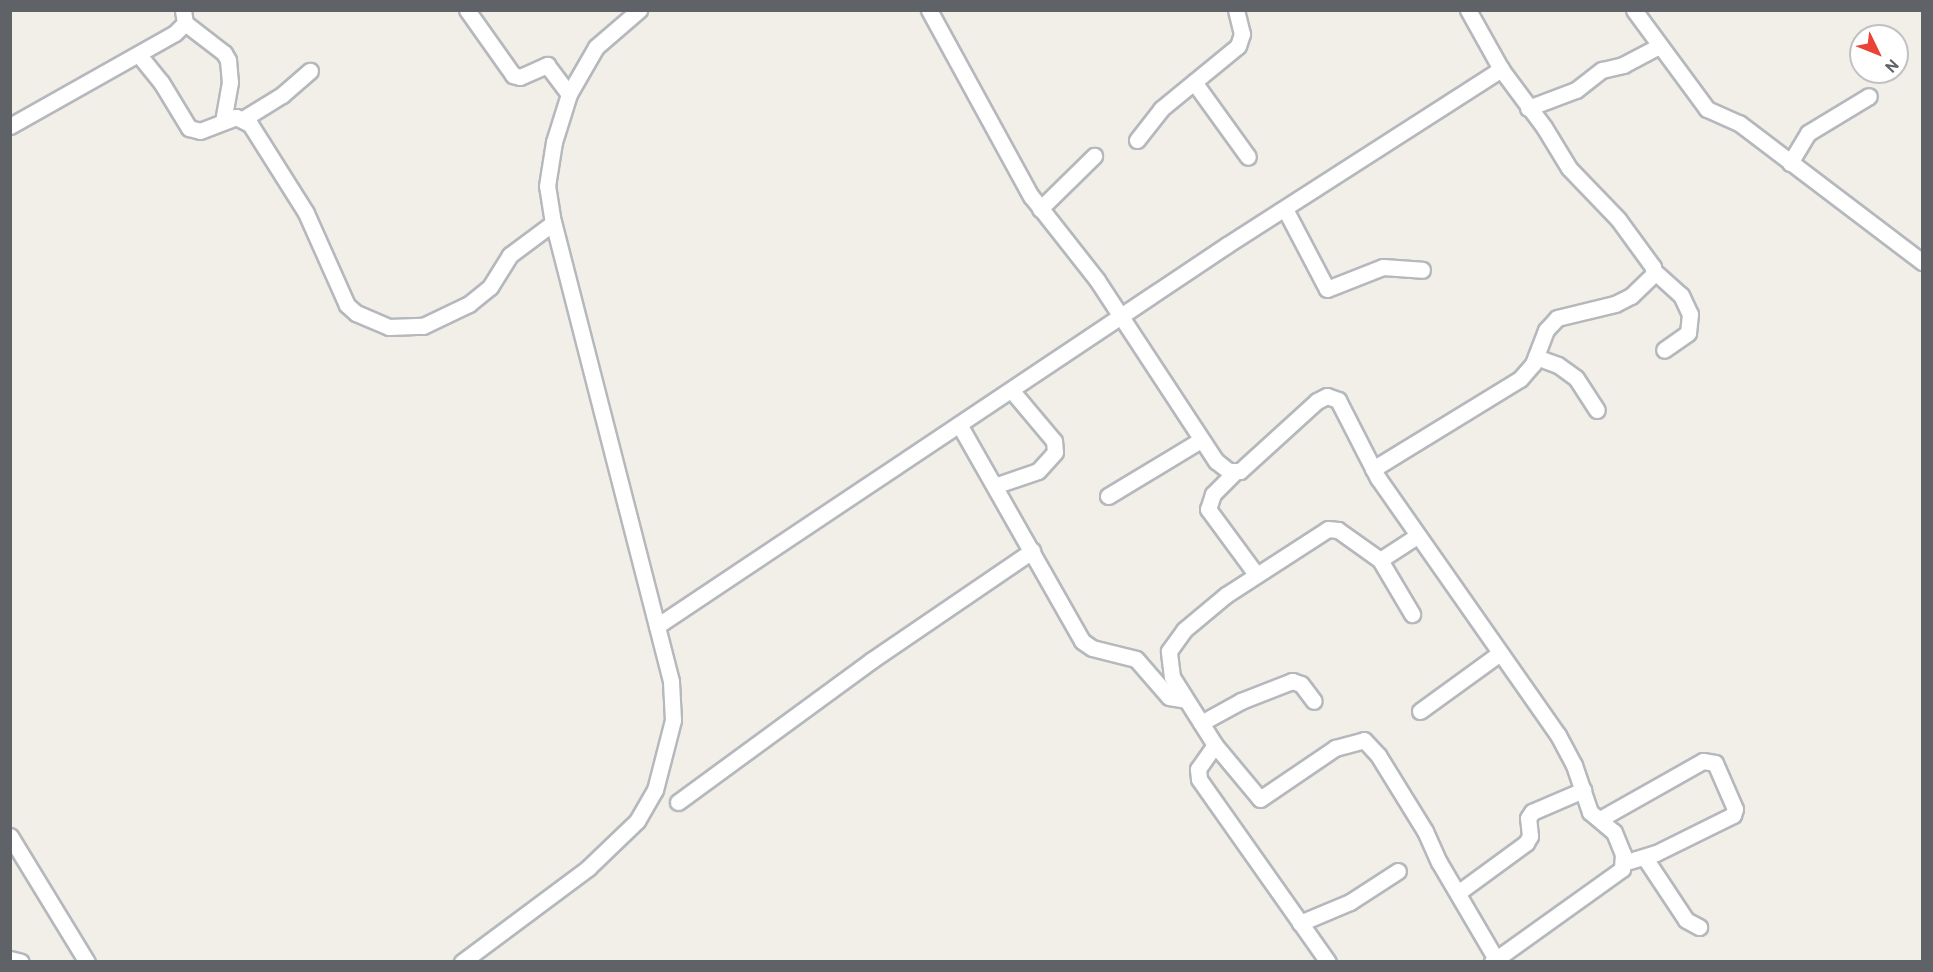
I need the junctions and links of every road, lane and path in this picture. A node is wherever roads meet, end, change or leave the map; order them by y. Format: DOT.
graph roads {
  1 [pos="468,10"];
  2 [pos="639,10"];
  3 [pos="929,10"];
  4 [pos="1236,10"];
  5 [pos="1468,10"];
  6 [pos="1634,10"];
  7 [pos="184,17"];
  8 [pos="1659,46"];
  9 [pos="139,55"];
  10 [pos="1501,69"];
  11 [pos="310,71"];
  12 [pos="1194,82"];
  13 [pos="568,94"];
  14 [pos="1869,96"];
  15 [pos="1528,108"];
  16 [pos="243,119"];
  17 [pos="223,120"];
  18 [pos="10,126"];
  19 [pos="1137,140"];
  20 [pos="1094,156"];
  21 [pos="1248,157"];
  22 [pos="1790,163"];
  23 [pos="1040,209"];
  24 [pos="1285,209"];
  25 [pos="553,223"];
  26 [pos="1923,262"];
  27 [pos="1422,270"];
  28 [pos="1654,271"];
  29 [pos="1122,316"];
  30 [pos="1664,350"];
  31 [pos="1536,357"];
  32 [pos="1012,391"];
  33 [pos="1597,410"];
  34 [pos="960,426"];
  35 [pos="1202,440"];
  36 [pos="1373,469"];
  37 [pos="1234,473"];
  38 [pos="997,486"];
  39 [pos="1108,496"];
  40 [pos="1417,536"];
  41 [pos="1032,551"];
  42 [pos="1380,560"];
  43 [pos="1256,574"];
  44 [pos="1412,614"];
  45 [pos="657,626"];
  46 [pos="1500,653"];
  47 [pos="1186,700"];
  48 [pos="1314,701"];
  49 [pos="1420,711"];
  50 [pos="1201,723"];
  51 [pos="1215,745"];
  52 [pos="1583,790"];
  53 [pos="678,802"];
  54 [pos="1600,819"];
  55 [pos="10,836"];
  56 [pos="1645,858"];
  57 [pos="1624,863"];
  58 [pos="1398,871"];
  59 [pos="1459,892"];
  60 [pos="1300,923"];
  61 [pos="1699,927"];
  62 [pos="10,959"];
  63 [pos="1494,960"];
  64 [pos="21,962"];
  65 [pos="87,962"];
  66 [pos="462,962"];
  67 [pos="1328,962"];
  1 -- 13 [label="street"];
  2 -- 13 [label="street"];
  3 -- 23 [label="street"];
  4 -- 12 [label="street"];
  5 -- 10 [label="street"];
  6 -- 8 [label="street"];
  7 -- 9 [label="street"];
  7 -- 17 [label="street"];
  8 -- 15 [label="street"];
  8 -- 22 [label="street"];
  9 -- 17 [label="street"];
  9 -- 18 [label="street"];
  10 -- 15 [label="street"];
  10 -- 24 [label="street"];
  11 -- 16 [label="street"];
  12 -- 19 [label="street"];
  12 -- 21 [label="street"];
  13 -- 25 [label="street"];
  14 -- 22 [label="street"];
  15 -- 28 [label="street"];
  16 -- 17 [label="street"];
  16 -- 25 [label="street"];
  20 -- 23 [label="street"];
  22 -- 26 [label="street"];
  23 -- 29 [label="street"];
  24 -- 27 [label="street"];
  24 -- 29 [label="street"];
  25 -- 45 [label="street"];
  28 -- 30 [label="street"];
  28 -- 31 [label="street"];
  29 -- 32 [label="street"];
  29 -- 35 [label="street"];
  31 -- 33 [label="street"];
  31 -- 36 [label="street"];
  32 -- 34 [label="street"];
  32 -- 38 [label="street"];
  34 -- 38 [label="street"];
  34 -- 45 [label="street"];
  35 -- 37 [label="street"];
  35 -- 39 [label="street"];
  36 -- 37 [label="street"];
  36 -- 40 [label="street"];
  37 -- 43 [label="street"];
  38 -- 41 [label="street"];
  40 -- 42 [label="street"];
  40 -- 46 [label="street"];
  41 -- 47 [label="street"];
  41 -- 53 [label="street"];
  42 -- 43 [label="street"];
  42 -- 44 [label="street"];
  43 -- 47 [label="street"];
  45 -- 66 [label="street"];
  46 -- 49 [label="street"];
  46 -- 52 [label="street"];
  47 -- 50 [label="street"];
  48 -- 50 [label="street"];
  50 -- 51 [label="street"];
  51 -- 59 [label="street"];
  51 -- 60 [label="street"];
  52 -- 54 [label="street"];
  52 -- 59 [label="street"];
  54 -- 56 [label="street"];
  54 -- 57 [label="street"];
  55 -- 65 [label="street"];
  56 -- 57 [label="street"];
  56 -- 61 [label="street"];
  57 -- 63 [label="street"];
  58 -- 60 [label="street"];
  59 -- 63 [label="street"];
  60 -- 67 [label="street"];
  62 -- 64 [label="street"];
}
